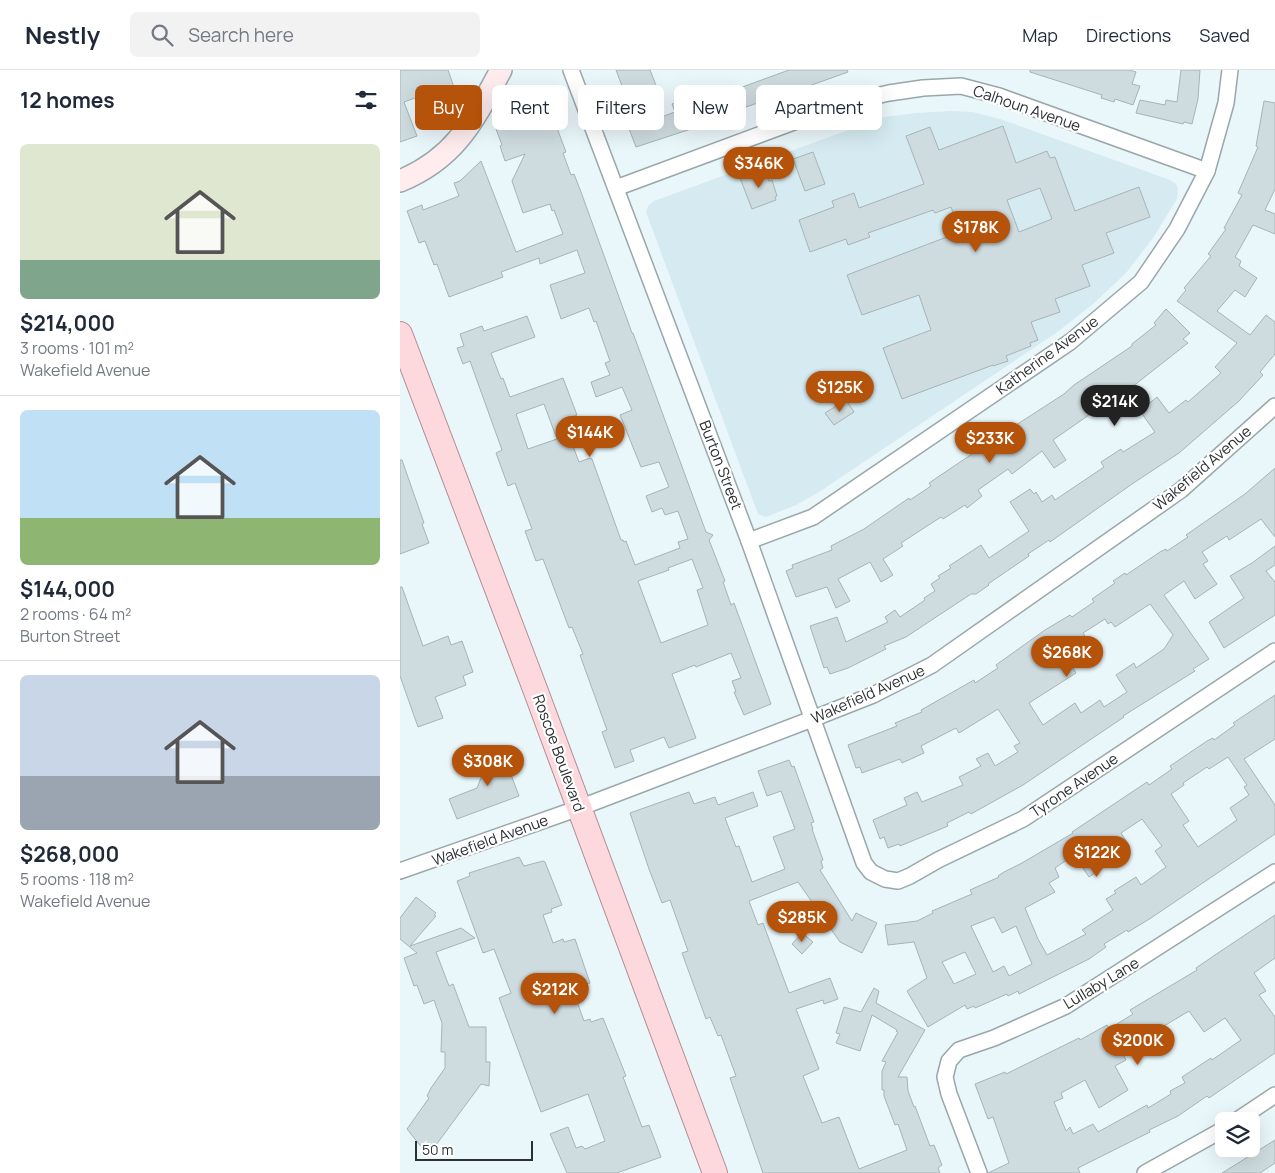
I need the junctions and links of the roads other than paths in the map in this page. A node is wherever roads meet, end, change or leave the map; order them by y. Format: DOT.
graph roads {
  1 [pos="501,70"];
  2 [pos="571,70"];
  3 [pos="1230,70"];
  4 [pos="1207,171"];
  5 [pos="400,181"];
  6 [pos="616,188"];
  7 [pos="400,334"];
  8 [pos="1275,406"];
  9 [pos="749,541"];
  10 [pos="1275,651"];
  11 [pos="812,719"];
  12 [pos="579,808"];
  13 [pos="864,863"];
  14 [pos="400,871"];
  15 [pos="1275,872"];
  16 [pos="1275,1095"];
  17 [pos="1250,1112"];
  18 [pos="1215,1134"];
  19 [pos="715,1173"];
  20 [pos="979,1173"];
  21 [pos="1145,1173"];
  1 -- 5 [label="street"];
  2 -- 6 [label="street, Burton Street"];
  3 -- 4 [label="street, Katherine Avenue"];
  4 -- 6 [label="street, Calhoun Avenue"];
  4 -- 9 [label="street, Katherine Avenue"];
  6 -- 9 [label="street, Burton Street"];
  7 -- 12 [label="main road, Roscoe Boulevard"];
  8 -- 11 [label="street, Wakefield Avenue"];
  9 -- 11 [label="street, Burton Street"];
  10 -- 13 [label="street, Tyrone Avenue"];
  11 -- 12 [label="street, Wakefield Avenue"];
  11 -- 13 [label="street, Burton Street"];
  12 -- 14 [label="street, Wakefield Avenue"];
  12 -- 19 [label="main road, Roscoe Boulevard"];
  15 -- 20 [label="street, Lullaby Lane"];
  16 -- 17 [label="street"];
  18 -- 21 [label="street"];
}
